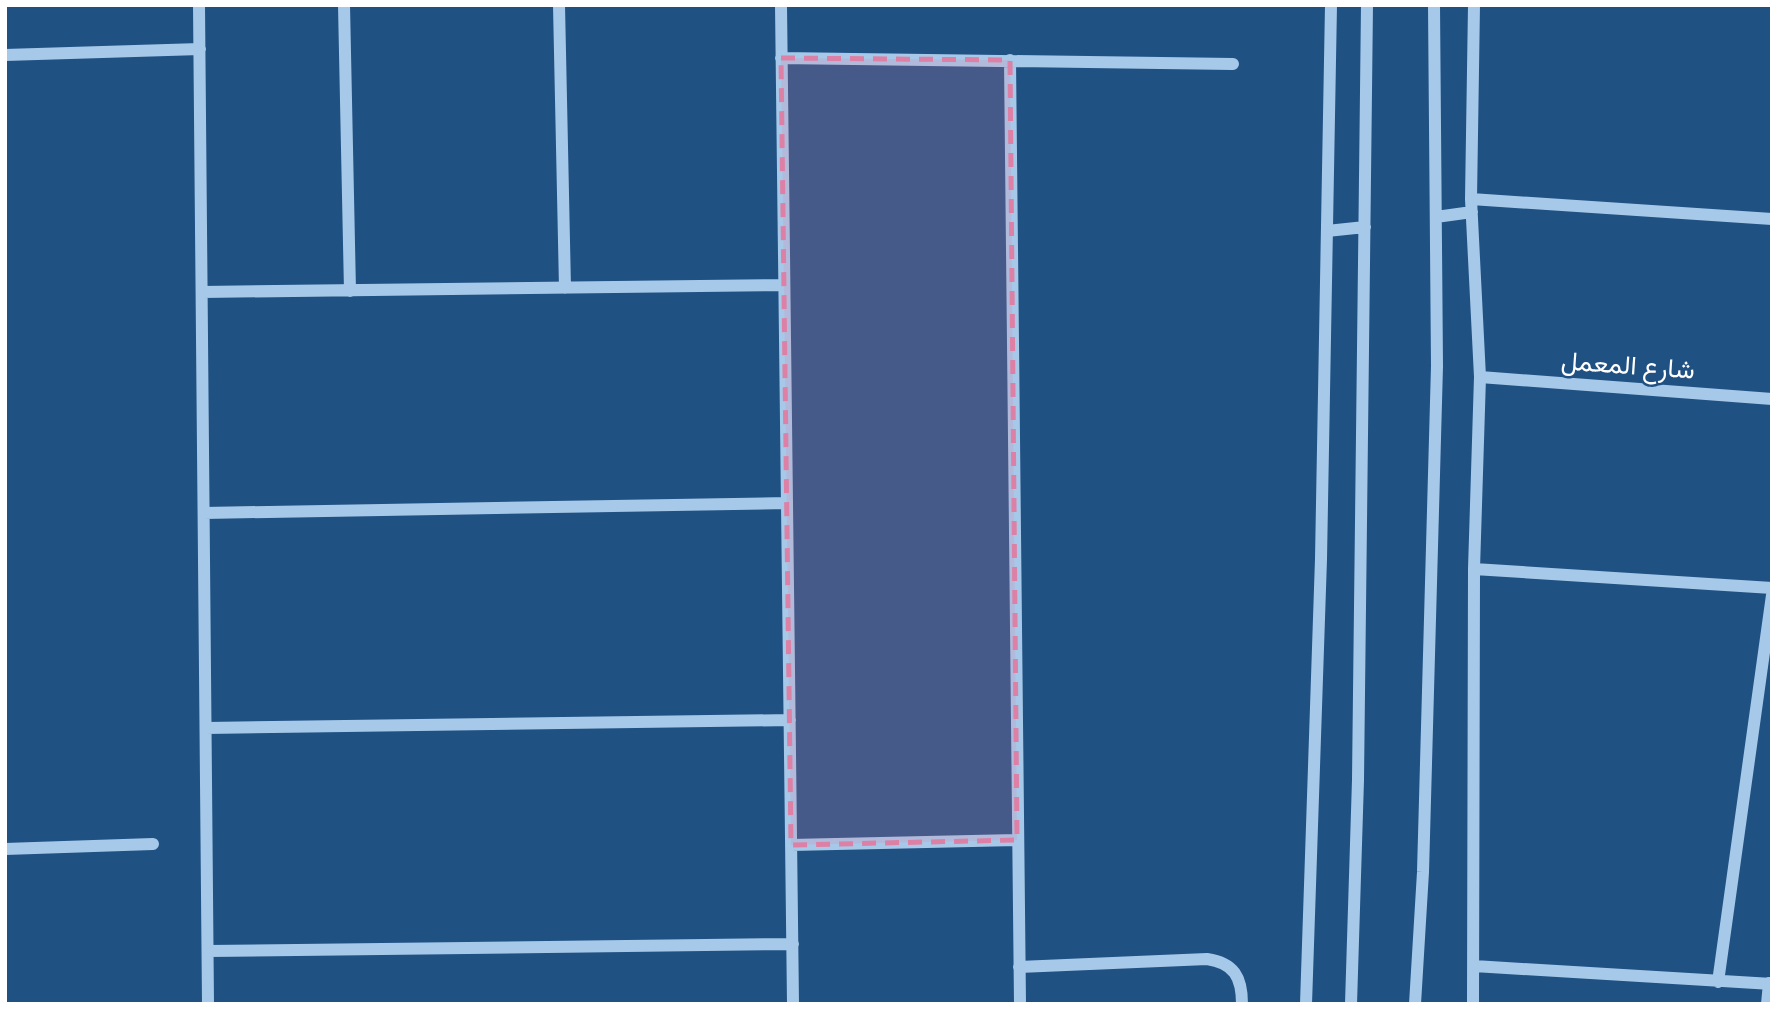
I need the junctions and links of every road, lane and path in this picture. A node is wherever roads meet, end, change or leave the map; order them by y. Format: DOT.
graph roads {
  1 [pos="199,5"];
  2 [pos="344,5"];
  3 [pos="559,5"];
  4 [pos="781,5"];
  5 [pos="1331,5"];
  6 [pos="1367,5"];
  7 [pos="1434,5"];
  8 [pos="1474,5"];
  9 [pos="200,49"];
  10 [pos="5,55"];
  11 [pos="781,58"];
  12 [pos="1010,60"];
  13 [pos="1233,64"];
  14 [pos="1472,206"];
  15 [pos="1436,217"];
  16 [pos="1772,219"];
  17 [pos="1365,227"];
  18 [pos="1327,230"];
  19 [pos="784,285"];
  20 [pos="565,288"];
  21 [pos="350,290"];
  22 [pos="202,292"];
  23 [pos="1480,377"];
  24 [pos="1772,399"];
  25 [pos="787,503"];
  26 [pos="204,513"];
  27 [pos="1474,569"];
  28 [pos="1772,588"];
  29 [pos="1772,595"];
  30 [pos="790,720"];
  31 [pos="206,729"];
  32 [pos="1017,840"];
  33 [pos="153,844"];
  34 [pos="791,845"];
  35 [pos="5,849"];
  36 [pos="793,944"];
  37 [pos="208,951"];
  38 [pos="1474,965"];
  39 [pos="1019,967"];
  40 [pos="1718,982"];
  41 [pos="1770,984"];
  42 [pos="208,1004"];
  43 [pos="793,1004"];
  44 [pos="1020,1004"];
  45 [pos="1242,1004"];
  46 [pos="1306,1004"];
  47 [pos="1351,1004"];
  48 [pos="1415,1004"];
  49 [pos="1473,1004"];
  50 [pos="1767,1004"];
  1 -- 9 [label="street"];
  2 -- 21 [label="street"];
  3 -- 20 [label="street"];
  4 -- 11 [label="street"];
  5 -- 18 [label="street"];
  6 -- 17 [label="street"];
  7 -- 15 [label="street"];
  8 -- 14 [label="street"];
  9 -- 10 [label="street"];
  9 -- 22 [label="street"];
  11 -- 12 [label="street"];
  11 -- 19 [label="street"];
  12 -- 13 [label="street"];
  12 -- 32 [label="street"];
  14 -- 15 [label="street"];
  14 -- 16 [label="street"];
  14 -- 23 [label="street"];
  15 -- 48 [label="street"];
  17 -- 18 [label="street"];
  17 -- 47 [label="street"];
  18 -- 46 [label="street"];
  19 -- 20 [label="street"];
  19 -- 25 [label="street"];
  20 -- 21 [label="street"];
  21 -- 22 [label="street"];
  22 -- 26 [label="street"];
  23 -- 24 [label="street, شارع المعمل"];
  23 -- 27 [label="street"];
  25 -- 26 [label="street"];
  25 -- 30 [label="street"];
  26 -- 31 [label="street"];
  27 -- 28 [label="street"];
  27 -- 38 [label="street"];
  29 -- 40 [label="street"];
  30 -- 31 [label="street"];
  30 -- 34 [label="street"];
  31 -- 37 [label="street"];
  32 -- 34 [label="street"];
  32 -- 39 [label="street"];
  33 -- 35 [label="street"];
  34 -- 36 [label="street"];
  36 -- 37 [label="street"];
  36 -- 43 [label="street"];
  37 -- 42 [label="street"];
  38 -- 40 [label="street"];
  38 -- 49 [label="street"];
  39 -- 44 [label="street"];
  39 -- 45 [label="street"];
  40 -- 41 [label="street"];
  41 -- 50 [label="street"];
}
